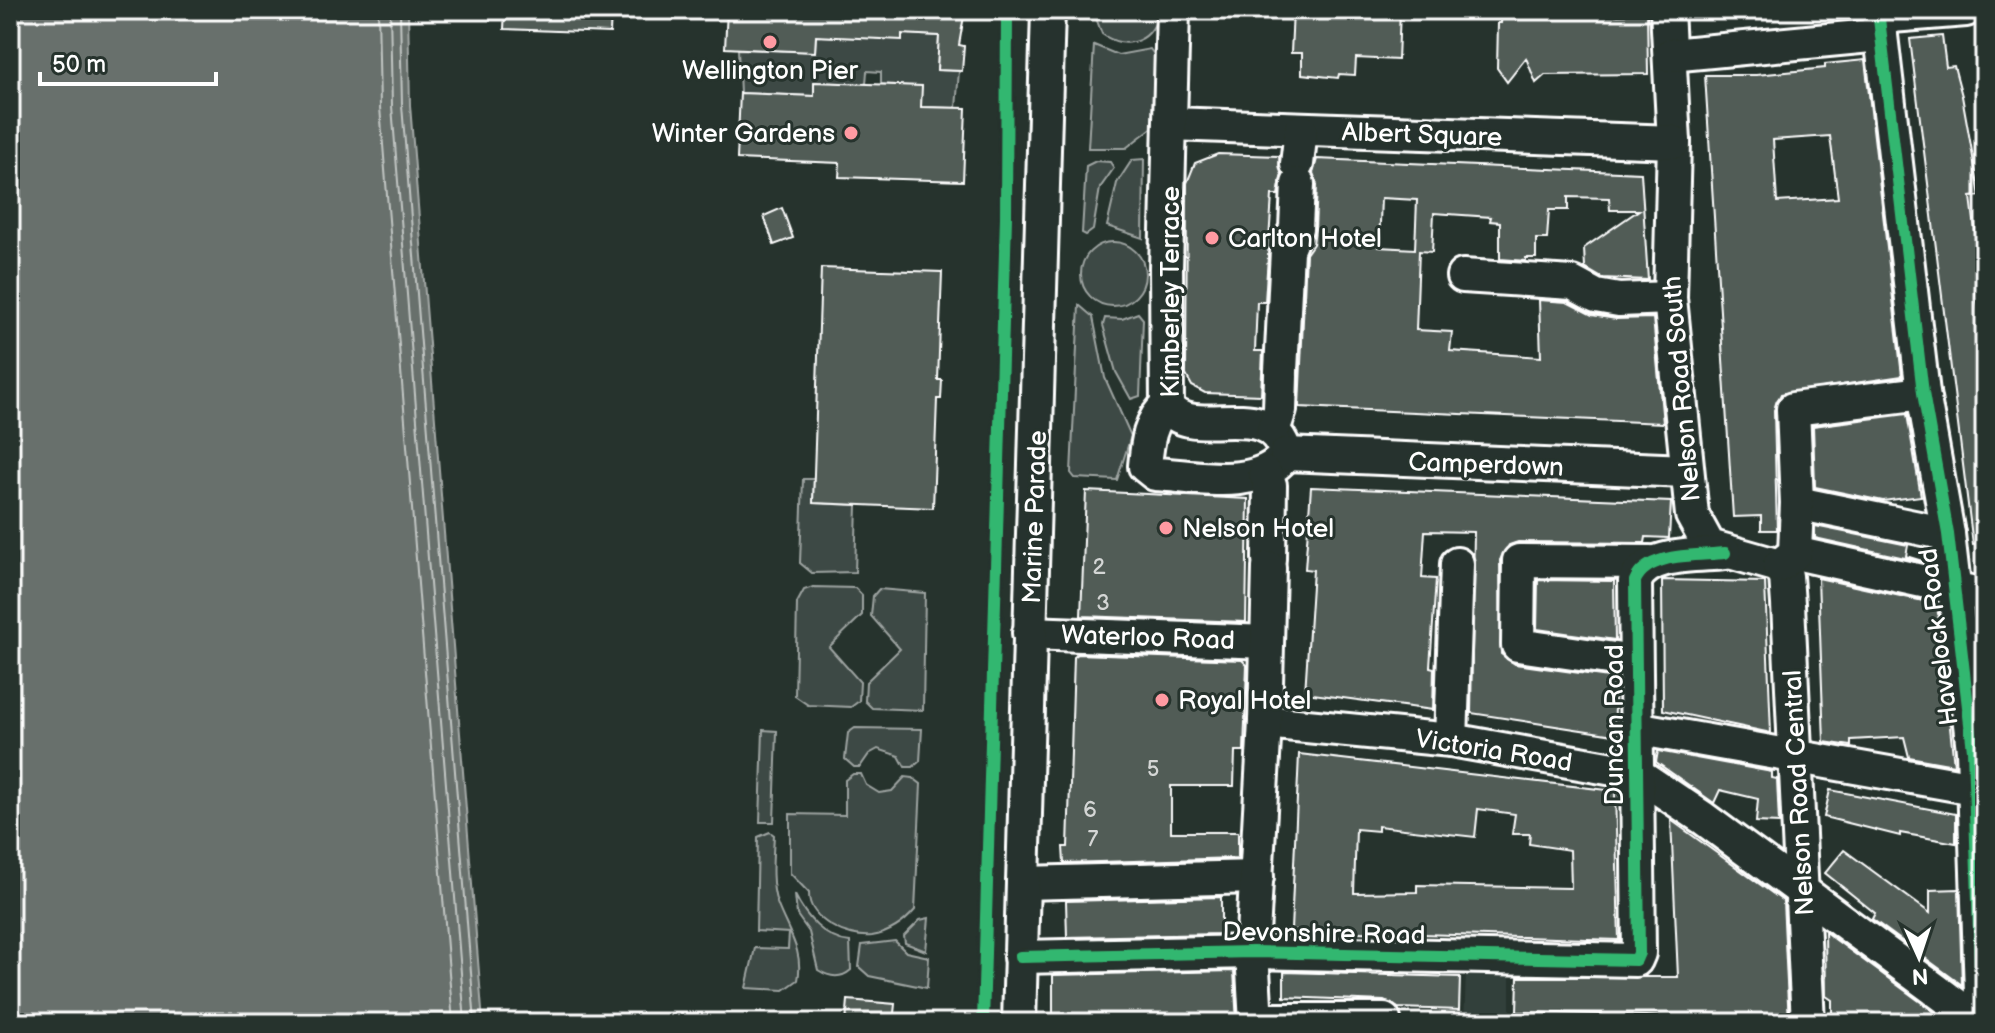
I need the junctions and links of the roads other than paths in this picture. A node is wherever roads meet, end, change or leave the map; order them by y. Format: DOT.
graph roads {
  1 [pos="1048,10"];
  2 [pos="1173,10"];
  3 [pos="1667,10"];
  4 [pos="1966,10"];
  5 [pos="1879,21"];
  6 [pos="1670,55"];
  7 [pos="1171,124"];
  8 [pos="1301,130"];
  9 [pos="1674,142"];
  10 [pos="1463,276"];
  11 [pos="1670,298"];
  12 [pos="1923,393"];
  13 [pos="1167,406"];
  14 [pos="1275,452"];
  15 [pos="1686,471"];
  16 [pos="1797,503"];
  17 [pos="1948,534"];
  18 [pos="1725,553"];
  19 [pos="1787,560"];
  20 [pos="1650,562"];
  21 [pos="1457,564"];
  22 [pos="1970,592"];
  23 [pos="1029,633"];
  24 [pos="1267,642"];
  25 [pos="1635,662"];
  26 [pos="1265,722"];
  27 [pos="1635,728"];
  28 [pos="1451,740"];
  29 [pos="1797,758"];
  30 [pos="1636,773"];
  31 [pos="1981,790"];
  32 [pos="1257,877"];
  33 [pos="1023,883"];
  34 [pos="1805,895"];
  35 [pos="1252,952"];
  36 [pos="1020,957"];
  37 [pos="1627,962"];
  38 [pos="1983,978"];
  39 [pos="1982,1018"];
  40 [pos="1255,1021"];
  41 [pos="1019,1023"];
  42 [pos="1384,1023"];
  43 [pos="1808,1023"];
  1 -- 23 [label="street, Marine Parade"];
  2 -- 7 [label="street, Kimberley Terrace"];
  3 -- 6 [label="street, Nelson Road South"];
  4 -- 5 [label="street"];
  5 -- 6 [label="street"];
  5 -- 12 [label="street, Havelock Road"];
  6 -- 9 [label="street, Nelson Road South"];
  7 -- 8 [label="street, Albert Square"];
  7 -- 13 [label="street, Kimberley Terrace"];
  8 -- 9 [label="street, Albert Square"];
  8 -- 14 [label="street"];
  9 -- 11 [label="street, Nelson Road South"];
  10 -- 11 [label="street"];
  11 -- 15 [label="street, Nelson Road South"];
  12 -- 16 [label="street, Nelson Road Central"];
  12 -- 17 [label="street, Havelock Road"];
  13 -- 14 [label="street, Kimberley Terrace"];
  13 -- 14 [label="street"];
  14 -- 15 [label="street, Camperdown"];
  14 -- 24 [label="street"];
  15 -- 18 [label="street, Nelson Road South"];
  16 -- 17 [label="street"];
  16 -- 19 [label="street, Nelson Road Central"];
  17 -- 22 [label="street, Havelock Road"];
  18 -- 19 [label="street"];
  18 -- 20 [label="street"];
  19 -- 22 [label="street"];
  19 -- 29 [label="street, Nelson Road Central"];
  20 -- 25 [label="street, Duncan Road"];
  20 -- 25 [label="street"];
  21 -- 28 [label="street"];
  22 -- 31 [label="street, Havelock Road"];
  23 -- 24 [label="street, Waterloo Road"];
  23 -- 33 [label="street, Marine Parade"];
  24 -- 26 [label="street"];
  25 -- 27 [label="street, Duncan Road"];
  26 -- 28 [label="street, Victoria Road"];
  26 -- 32 [label="street"];
  27 -- 29 [label="street"];
  27 -- 30 [label="street, Duncan Road"];
  28 -- 30 [label="street, Victoria Road"];
  29 -- 31 [label="street"];
  29 -- 34 [label="street, Nelson Road Central"];
  30 -- 34 [label="street, Victoria Road"];
  30 -- 37 [label="street, Duncan Road"];
  31 -- 38 [label="street, Havelock Road"];
  32 -- 33 [label="street"];
  32 -- 35 [label="street"];
  33 -- 36 [label="street, Marine Parade"];
  34 -- 39 [label="street, Victoria Road"];
  34 -- 43 [label="street, Nelson Road Central"];
  35 -- 36 [label="street, Devonshire Road"];
  35 -- 37 [label="street, Devonshire Road"];
  35 -- 40 [label="street"];
  36 -- 41 [label="street, Marine Parade"];
  38 -- 39 [label="street, Havelock Road"];
  40 -- 42 [label="street"];
}
